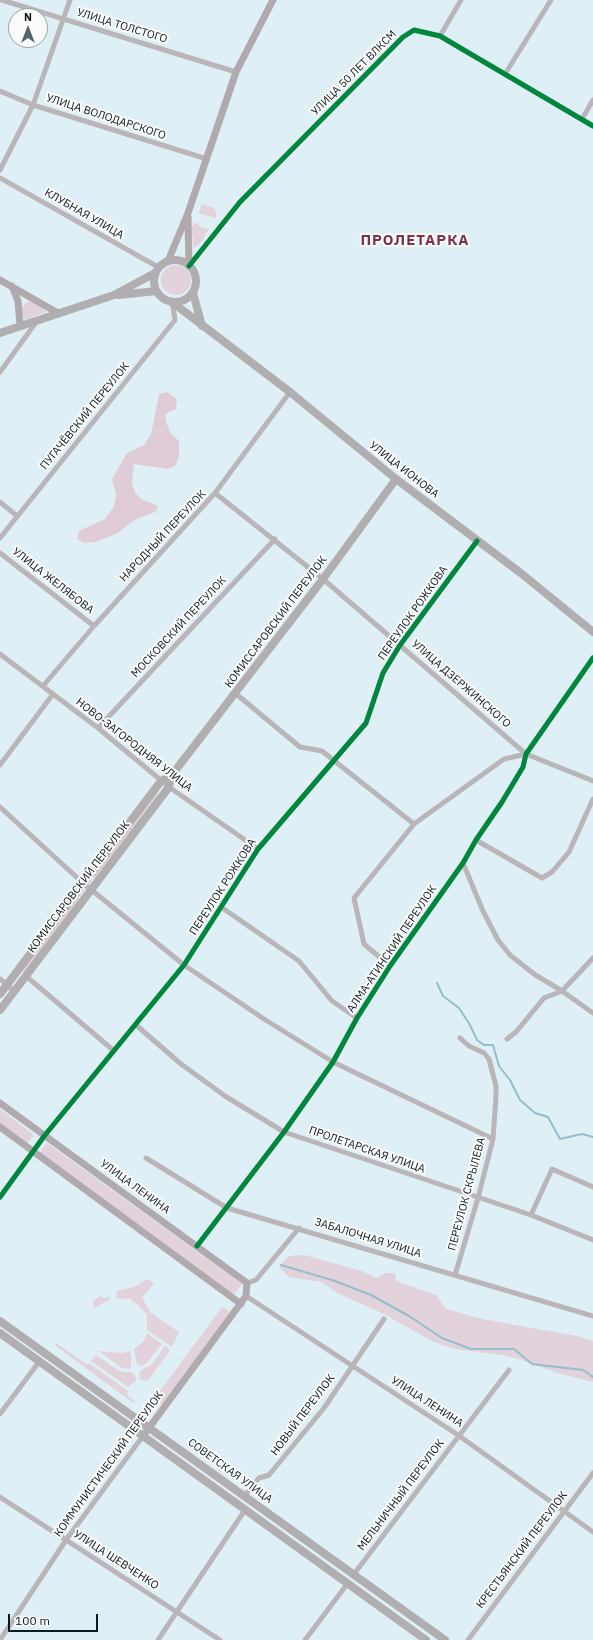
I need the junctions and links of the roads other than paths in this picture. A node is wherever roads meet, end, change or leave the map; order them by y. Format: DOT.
graph roads {
  1 [pos="2,0"];
  2 [pos="70,0"];
  3 [pos="272,0"];
  4 [pos="461,0"];
  5 [pos="551,0"];
  6 [pos="63,18"];
  7 [pos="440,36"];
  8 [pos="236,72"];
  9 [pos="505,74"];
  10 [pos="0,91"];
  11 [pos="593,100"];
  12 [pos="33,104"];
  13 [pos="582,119"];
  14 [pos="593,126"];
  15 [pos="207,160"];
  16 [pos="0,170"];
  17 [pos="0,178"];
  18 [pos="188,213"];
  19 [pos="168,261"];
  20 [pos="189,266"];
  21 [pos="156,270"];
  22 [pos="0,280"];
  23 [pos="12,286"];
  24 [pos="156,291"];
  25 [pos="193,293"];
  26 [pos="114,295"];
  27 [pos="172,302"];
  28 [pos="58,313"];
  29 [pos="38,320"];
  30 [pos="20,326"];
  31 [pos="202,326"];
  32 [pos="0,333"];
  33 [pos="0,372"];
  34 [pos="290,392"];
  35 [pos="396,479"];
  36 [pos="216,493"];
  37 [pos="0,502"];
  38 [pos="17,516"];
  39 [pos="0,538"];
  40 [pos="275,539"];
  41 [pos="477,541"];
  42 [pos="0,553"];
  43 [pos="322,579"];
  44 [pos="94,626"];
  45 [pos="593,632"];
  46 [pos="400,645"];
  47 [pos="0,654"];
  48 [pos="593,658"];
  49 [pos="43,686"];
  50 [pos="236,693"];
  51 [pos="53,694"];
  52 [pos="98,728"];
  53 [pos="526,754"];
  54 [pos="334,760"];
  55 [pos="0,765"];
  56 [pos="171,776"];
  57 [pos="161,780"];
  58 [pos="593,781"];
  59 [pos="169,787"];
  60 [pos="593,799"];
  61 [pos="0,807"];
  62 [pos="414,824"];
  63 [pos="476,840"];
  64 [pos="258,849"];
  65 [pos="463,863"];
  66 [pos="83,883"];
  67 [pos="92,890"];
  68 [pos="221,907"];
  69 [pos="593,958"];
  70 [pos="184,965"];
  71 [pos="390,966"];
  72 [pos="26,976"];
  73 [pos="0,979"];
  74 [pos="6,985"];
  75 [pos="14,991"];
  76 [pos="562,991"];
  77 [pos="0,994"];
  78 [pos="0,1010"];
  79 [pos="593,1013"];
  80 [pos="357,1018"];
  81 [pos="136,1025"];
  82 [pos="460,1038"];
  83 [pos="507,1039"];
  84 [pos="113,1050"];
  85 [pos="333,1062"];
  86 [pos="0,1103"];
  87 [pos="0,1127"];
  88 [pos="284,1132"];
  89 [pos="45,1135"];
  90 [pos="493,1139"];
  91 [pos="34,1151"];
  92 [pos="146,1158"];
  93 [pos="593,1187"];
  94 [pos="0,1197"];
  95 [pos="478,1198"];
  96 [pos="227,1208"];
  97 [pos="531,1216"];
  98 [pos="299,1228"];
  99 [pos="593,1240"];
  100 [pos="197,1246"];
  101 [pos="455,1275"];
  102 [pos="247,1282"];
  103 [pos="246,1296"];
  104 [pos="240,1304"];
  105 [pos="593,1316"];
  106 [pos="384,1318"];
  107 [pos="0,1320"];
  108 [pos="0,1333"];
  109 [pos="39,1362"];
  110 [pos="352,1366"];
  111 [pos="508,1370"];
  112 [pos="0,1414"];
  113 [pos="150,1427"];
  114 [pos="458,1435"];
  115 [pos="143,1436"];
  116 [pos="593,1473"];
  117 [pos="245,1495"];
  118 [pos="0,1497"];
  119 [pos="246,1510"];
  120 [pos="564,1510"];
  121 [pos="593,1532"];
  122 [pos="66,1540"];
  123 [pos="354,1574"];
  124 [pos="348,1583"];
  125 [pos="178,1612"];
  126 [pos="0,1640"];
  127 [pos="158,1640"];
  128 [pos="220,1640"];
  129 [pos="305,1640"];
  130 [pos="426,1640"];
  131 [pos="445,1640"];
  132 [pos="468,1640"];
  1 -- 6 [label="street, УЛИЦА ТОЛСТОГО"];
  2 -- 6 [label="street"];
  3 -- 8 [label="main road"];
  4 -- 7 [label="street"];
  5 -- 9 [label="street"];
  6 -- 8 [label="street, УЛИЦА ТОЛСТОГО"];
  6 -- 12 [label="street"];
  7 -- 9 [label="street, УЛИЦА 50 ЛЕТ ВЛКСМ"];
  7 -- 20 [label="street, УЛИЦА 50 ЛЕТ ВЛКСМ"];
  8 -- 15 [label="main road"];
  9 -- 13 [label="street, УЛИЦА 50 ЛЕТ ВЛКСМ"];
  10 -- 12 [label="street, УЛИЦА ВОЛОДАРСКОГО"];
  11 -- 13 [label="street"];
  12 -- 15 [label="street, УЛИЦА ВОЛОДАРСКОГО"];
  12 -- 16 [label="street"];
  13 -- 14 [label="street, УЛИЦА 50 ЛЕТ ВЛКСМ"];
  15 -- 18 [label="main road"];
  17 -- 21 [label="street, КЛУБНАЯ УЛИЦА"];
  18 -- 19 [label="main road"];
  18 -- 20 [label="main road"];
  19 -- 20 [label="main road"];
  19 -- 21 [label="main road"];
  20 -- 25 [label="main road"];
  21 -- 24 [label="main road"];
  21 -- 26 [label="main road"];
  22 -- 23 [label="main road"];
  23 -- 28 [label="main road"];
  23 -- 30 [label="main road"];
  24 -- 26 [label="main road"];
  24 -- 27 [label="main road"];
  25 -- 27 [label="main road"];
  25 -- 31 [label="main road"];
  26 -- 28 [label="main road"];
  27 -- 31 [label="main road, УЛИЦА ИОНОВА"];
  27 -- 38 [label="street, ПУГАЧЁВСКИЙ ПЕРЕУЛОК"];
  28 -- 29 [label="main road"];
  29 -- 30 [label="main road"];
  29 -- 33 [label="street"];
  30 -- 32 [label="main road"];
  31 -- 34 [label="main road, УЛИЦА ИОНОВА"];
  34 -- 35 [label="main road, УЛИЦА ИОНОВА"];
  34 -- 36 [label="street, НАРОДНЫЙ ПЕРЕУЛОК"];
  35 -- 41 [label="main road, УЛИЦА ИОНОВА"];
  35 -- 43 [label="main road, КОМИССАРОВСКИЙ ПЕРЕУЛОК"];
  36 -- 40 [label="street, УЛИЦА ДЗЕРЖИНСКОГО"];
  36 -- 44 [label="street, НАРОДНЫЙ ПЕРЕУЛОК"];
  37 -- 38 [label="street"];
  38 -- 39 [label="street, ПУГАЧЁВСКИЙ ПЕРЕУЛОК"];
  40 -- 43 [label="street, УЛИЦА ДЗЕРЖИНСКОГО"];
  40 -- 52 [label="street, МОСКОВСКИЙ ПЕРЕУЛОК"];
  41 -- 45 [label="main road, УЛИЦА ИОНОВА"];
  41 -- 46 [label="street, ПЕРЕУЛОК РОЖКОВА"];
  42 -- 44 [label="street, УЛИЦА ЖЕЛЯБОВА"];
  43 -- 46 [label="street, УЛИЦА ДЗЕРЖИНСКОГО"];
  43 -- 50 [label="main road, КОМИССАРОВСКИЙ ПЕРЕУЛОК"];
  44 -- 49 [label="street, НАРОДНЫЙ ПЕРЕУЛОК"];
  46 -- 53 [label="street, УЛИЦА ДЗЕРЖИНСКОГО"];
  46 -- 54 [label="street, ПЕРЕУЛОК РОЖКОВА"];
  47 -- 49 [label="street, НОВО-ЗАГОРОДНЯЯ УЛИЦА"];
  48 -- 53 [label="street, АЛМА-АТИНСКИЙ ПЕРЕУЛОК"];
  49 -- 51 [label="street, НОВО-ЗАГОРОДНЯЯ УЛИЦА"];
  50 -- 54 [label="street"];
  50 -- 56 [label="main road, КОМИССАРОВСКИЙ ПЕРЕУЛОК"];
  51 -- 52 [label="street, НОВО-ЗАГОРОДНЯЯ УЛИЦА"];
  51 -- 55 [label="street"];
  52 -- 57 [label="street, НОВО-ЗАГОРОДНЯЯ УЛИЦА"];
  53 -- 58 [label="street, УЛИЦА ДЗЕРЖИНСКОГО"];
  53 -- 62 [label="street"];
  53 -- 63 [label="street, АЛМА-АТИНСКИЙ ПЕРЕУЛОК"];
  54 -- 62 [label="street"];
  54 -- 64 [label="street, ПЕРЕУЛОК РОЖКОВА"];
  56 -- 57 [label="main road"];
  56 -- 59 [label="main road, КОМИССАРОВСКИЙ ПЕРЕУЛОК"];
  57 -- 59 [label="street, НОВО-ЗАГОРОДНЯЯ УЛИЦА"];
  57 -- 66 [label="main road, КОМИССАРОВСКИЙ ПЕРЕУЛОК"];
  59 -- 64 [label="street, НОВО-ЗАГОРОДНЯЯ УЛИЦА"];
  59 -- 67 [label="main road, КОМИССАРОВСКИЙ ПЕРЕУЛОК"];
  60 -- 63 [label="street"];
  61 -- 66 [label="street"];
  62 -- 71 [label="street"];
  63 -- 65 [label="street, АЛМА-АТИНСКИЙ ПЕРЕУЛОК"];
  64 -- 68 [label="street, ПЕРЕУЛОК РОЖКОВА"];
  65 -- 71 [label="street, АЛМА-АТИНСКИЙ ПЕРЕУЛОК"];
  65 -- 76 [label="street"];
  66 -- 67 [label="street"];
  66 -- 74 [label="main road, КОМИССАРОВСКИЙ ПЕРЕУЛОК"];
  67 -- 70 [label="street"];
  67 -- 72 [label="main road, КОМИССАРОВСКИЙ ПЕРЕУЛОК"];
  68 -- 70 [label="street, ПЕРЕУЛОК РОЖКОВА"];
  68 -- 80 [label="street"];
  69 -- 76 [label="street"];
  70 -- 81 [label="street, ПЕРЕУЛОК РОЖКОВА"];
  70 -- 85 [label="street"];
  71 -- 80 [label="street, АЛМА-АТИНСКИЙ ПЕРЕУЛОК"];
  72 -- 75 [label="main road, КОМИССАРОВСКИЙ ПЕРЕУЛОК"];
  72 -- 84 [label="street"];
  73 -- 74 [label="street"];
  74 -- 75 [label="street"];
  74 -- 77 [label="main road, КОМИССАРОВСКИЙ ПЕРЕУЛОК"];
  75 -- 78 [label="main road, КОМИССАРОВСКИЙ ПЕРЕУЛОК"];
  76 -- 79 [label="street"];
  76 -- 83 [label="street"];
  80 -- 85 [label="street, АЛМА-АТИНСКИЙ ПЕРЕУЛОК"];
  81 -- 84 [label="street, ПЕРЕУЛОК РОЖКОВА"];
  81 -- 88 [label="street, ПРОЛЕТАРСКАЯ УЛИЦА"];
  82 -- 90 [label="street, ПЕРЕУЛОК СКРЫЛЕВА"];
  84 -- 89 [label="street, ПЕРЕУЛОК РОЖКОВА"];
  85 -- 88 [label="street, АЛМА-АТИНСКИЙ ПЕРЕУЛОК"];
  85 -- 90 [label="street"];
  86 -- 89 [label="main road, УЛИЦА ЛЕНИНА"];
  87 -- 91 [label="main road"];
  88 -- 95 [label="street, ПРОЛЕТАРСКАЯ УЛИЦА"];
  88 -- 96 [label="street, АЛМА-АТИНСКИЙ ПЕРЕУЛОК"];
  89 -- 91 [label="street, ПЕРЕУЛОК РОЖКОВА"];
  89 -- 100 [label="main road, УЛИЦА ЛЕНИНА"];
  90 -- 95 [label="street, ПЕРЕУЛОК СКРЫЛЕВА"];
  91 -- 94 [label="street, ПЕРЕУЛОК РОЖКОВА"];
  91 -- 104 [label="main road"];
  92 -- 96 [label="street, ЗАБАЛОЧНАЯ УЛИЦА"];
  93 -- 97 [label="street"];
  95 -- 97 [label="street, ПРОЛЕТАРСКАЯ УЛИЦА"];
  95 -- 101 [label="street, ПЕРЕУЛОК СКРЫЛЕВА"];
  96 -- 98 [label="street, ЗАБАЛОЧНАЯ УЛИЦА"];
  96 -- 100 [label="street, АЛМА-АТИНСКИЙ ПЕРЕУЛОК"];
  97 -- 99 [label="street, ПРОЛЕТАРСКАЯ УЛИЦА"];
  98 -- 101 [label="street, ЗАБАЛОЧНАЯ УЛИЦА"];
  98 -- 102 [label="street"];
  100 -- 102 [label="main road, УЛИЦА ЛЕНИНА"];
  101 -- 105 [label="street, ЗАБАЛОЧНАЯ УЛИЦА"];
  102 -- 103 [label="main road"];
  103 -- 104 [label="main road"];
  103 -- 110 [label="street, УЛИЦА ЛЕНИНА"];
  104 -- 113 [label="main road, КОММУНИСТИЧЕСКИЙ ПЕРЕУЛОК"];
  106 -- 110 [label="street, НОВЫЙ ПЕРЕУЛОК"];
  107 -- 113 [label="main road, СОВЕТСКАЯ УЛИЦА"];
  108 -- 109 [label="main road, СОВЕТСКАЯ УЛИЦА"];
  109 -- 112 [label="street"];
  109 -- 115 [label="main road, СОВЕТСКАЯ УЛИЦА"];
  110 -- 114 [label="street, УЛИЦА ЛЕНИНА"];
  110 -- 117 [label="street, НОВЫЙ ПЕРЕУЛОК"];
  111 -- 114 [label="street, МЕЛЬНИЧНЫЙ ПЕРЕУЛОК"];
  113 -- 115 [label="main road, КОММУНИСТИЧЕСКИЙ ПЕРЕУЛОК"];
  113 -- 117 [label="main road, СОВЕТСКАЯ УЛИЦА"];
  114 -- 120 [label="street, УЛИЦА ЛЕНИНА"];
  114 -- 123 [label="street, МЕЛЬНИЧНЫЙ ПЕРЕУЛОК"];
  115 -- 119 [label="main road, СОВЕТСКАЯ УЛИЦА"];
  115 -- 122 [label="street, КОММУНИСТИЧЕСКИЙ ПЕРЕУЛОК"];
  116 -- 120 [label="street, КРЕСТЬЯНСКИЙ ПЕРЕУЛОК"];
  117 -- 123 [label="main road, СОВЕТСКАЯ УЛИЦА"];
  118 -- 122 [label="street, УЛИЦА ШЕВЧЕНКО"];
  119 -- 124 [label="main road, СОВЕТСКАЯ УЛИЦА"];
  119 -- 125 [label="street"];
  120 -- 121 [label="street, УЛИЦА ЛЕНИНА"];
  120 -- 132 [label="street, КРЕСТЬЯНСКИЙ ПЕРЕУЛОК"];
  122 -- 125 [label="street, УЛИЦА ШЕВЧЕНКО"];
  122 -- 126 [label="street, КОММУНИСТИЧЕСКИЙ ПЕРЕУЛОК"];
  123 -- 131 [label="main road, СОВЕТСКАЯ УЛИЦА"];
  124 -- 129 [label="street"];
  124 -- 130 [label="main road, СОВЕТСКАЯ УЛИЦА"];
  125 -- 127 [label="street"];
  125 -- 128 [label="street, УЛИЦА ШЕВЧЕНКО"];
}
